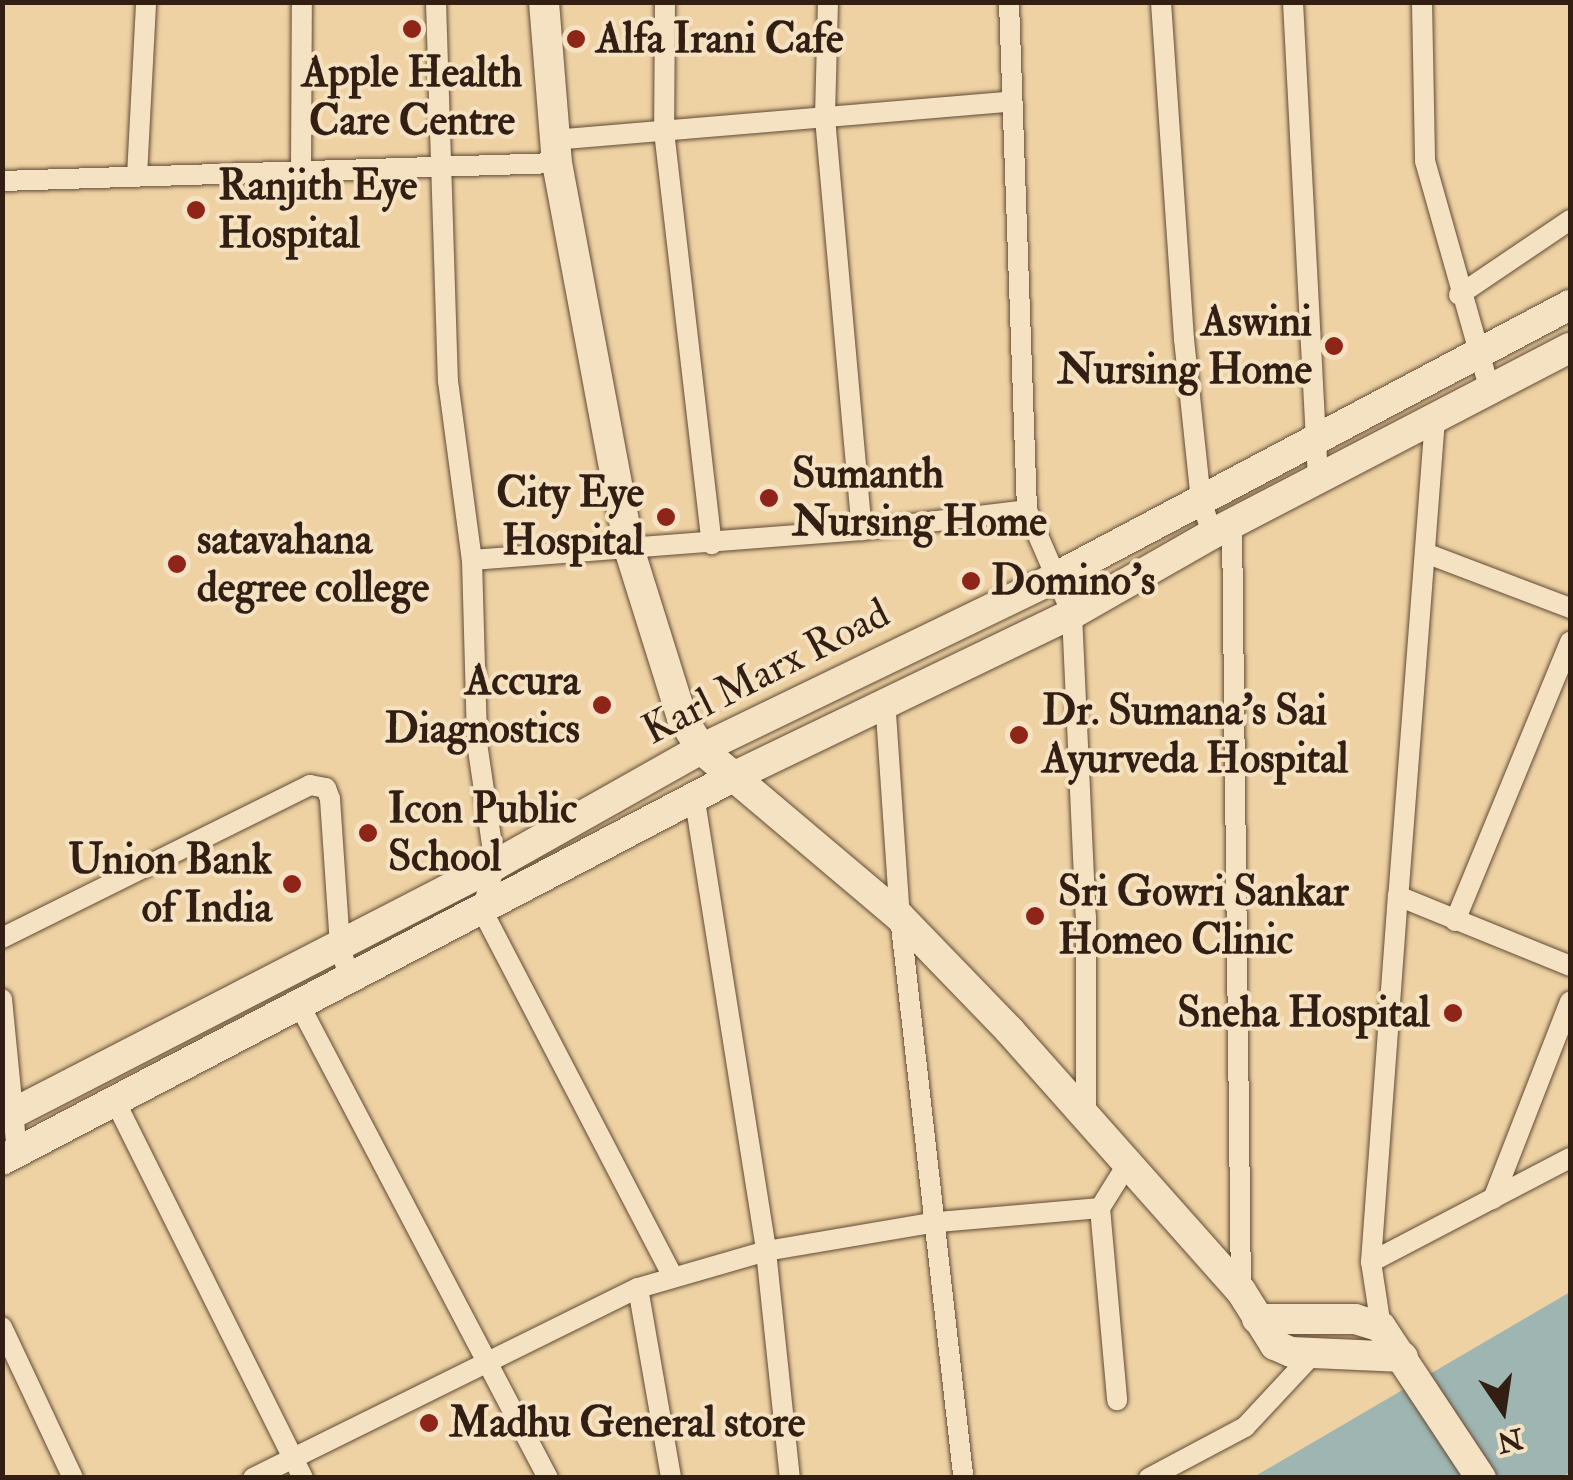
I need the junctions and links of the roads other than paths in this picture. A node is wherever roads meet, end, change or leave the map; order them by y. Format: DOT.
graph roads {
  1 [pos="146,2"];
  2 [pos="302,2"];
  3 [pos="436,2"];
  4 [pos="544,2"];
  5 [pos="666,2"];
  6 [pos="828,2"];
  7 [pos="1009,2"];
  8 [pos="1161,2"];
  9 [pos="1293,2"];
  10 [pos="1422,2"];
  11 [pos="1010,102"];
  12 [pos="825,118"];
  13 [pos="666,131"];
  14 [pos="556,151"];
  15 [pos="441,166"];
  16 [pos="301,170"];
  17 [pos="137,176"];
  18 [pos="2,181"];
  19 [pos="1570,220"];
  20 [pos="1459,295"];
  21 [pos="1570,305"];
  22 [pos="1570,348"];
  23 [pos="1478,356"];
  24 [pos="1490,390"];
  25 [pos="1435,418"];
  26 [pos="1313,441"];
  27 [pos="1318,478"];
  28 [pos="1201,500"];
  29 [pos="1027,510"];
  30 [pos="1222,529"];
  31 [pos="862,530"];
  32 [pos="712,544"];
  33 [pos="630,552"];
  34 [pos="1428,554"];
  35 [pos="472,560"];
  36 [pos="1052,578"];
  37 [pos="1570,608"];
  38 [pos="1072,614"];
  39 [pos="1570,642"];
  40 [pos="885,699"];
  41 [pos="701,749"];
  42 [pos="735,776"];
  43 [pos="695,801"];
  44 [pos="495,865"];
  45 [pos="1398,896"];
  46 [pos="482,910"];
  47 [pos="900,917"];
  48 [pos="1454,921"];
  49 [pos="2,938"];
  50 [pos="340,946"];
  51 [pos="1570,966"];
  52 [pos="350,980"];
  53 [pos="2,999"];
  54 [pos="1570,1002"];
  55 [pos="300,1006"];
  56 [pos="116,1103"];
  57 [pos="1086,1112"];
  58 [pos="8,1117"];
  59 [pos="10,1156"];
  60 [pos="1570,1158"];
  61 [pos="1130,1160"];
  62 [pos="1494,1200"];
  63 [pos="1100,1208"];
  64 [pos="938,1222"];
  65 [pos="766,1251"];
  66 [pos="1371,1262"];
  67 [pos="672,1274"];
  68 [pos="638,1288"];
  69 [pos="1241,1290"];
  70 [pos="1257,1319"];
  71 [pos="1382,1327"];
  72 [pos="2,1328"];
  73 [pos="1314,1353"];
  74 [pos="487,1361"];
  75 [pos="1407,1363"];
  76 [pos="1117,1400"];
  77 [pos="292,1456"];
  78 [pos="972,1475"];
  79 [pos="73,1478"];
  80 [pos="252,1478"];
  81 [pos="303,1478"];
  82 [pos="548,1478"];
  83 [pos="672,1478"];
  84 [pos="790,1478"];
  85 [pos="1149,1478"];
  86 [pos="1480,1478"];
  1 -- 17 [label="street"];
  2 -- 16 [label="street"];
  3 -- 15 [label="street"];
  4 -- 14 [label="main road"];
  5 -- 13 [label="street"];
  6 -- 12 [label="street"];
  7 -- 11 [label="street"];
  8 -- 28 [label="street"];
  9 -- 26 [label="street"];
  10 -- 20 [label="street"];
  11 -- 12 [label="street"];
  11 -- 29 [label="street"];
  12 -- 13 [label="street"];
  12 -- 31 [label="street"];
  13 -- 14 [label="street"];
  13 -- 32 [label="street"];
  14 -- 15 [label="street"];
  14 -- 33 [label="main road"];
  15 -- 16 [label="street"];
  15 -- 35 [label="street"];
  16 -- 17 [label="street"];
  17 -- 18 [label="street"];
  19 -- 20 [label="street"];
  20 -- 23 [label="street"];
  21 -- 23 [label="main road, Karl Marx Road"];
  22 -- 24 [label="main road, Karl Marx Road"];
  23 -- 24 [label="street"];
  23 -- 26 [label="main road, Karl Marx Road"];
  24 -- 25 [label="main road, Karl Marx Road"];
  25 -- 27 [label="main road, Karl Marx Road"];
  25 -- 34 [label="street"];
  26 -- 27 [label="street"];
  26 -- 28 [label="main road, Karl Marx Road"];
  27 -- 30 [label="main road, Karl Marx Road"];
  28 -- 30 [label="street"];
  28 -- 36 [label="main road, Karl Marx Road"];
  29 -- 31 [label="street"];
  29 -- 36 [label="street"];
  30 -- 38 [label="main road, Karl Marx Road"];
  30 -- 69 [label="street"];
  31 -- 32 [label="street"];
  32 -- 33 [label="street"];
  33 -- 35 [label="street"];
  33 -- 41 [label="main road"];
  34 -- 37 [label="street"];
  34 -- 45 [label="street"];
  35 -- 44 [label="street"];
  36 -- 38 [label="street"];
  36 -- 41 [label="main road, Karl Marx Road"];
  38 -- 40 [label="main road, Karl Marx Road"];
  38 -- 57 [label="street"];
  39 -- 48 [label="street"];
  40 -- 42 [label="main road, Karl Marx Road"];
  40 -- 47 [label="street"];
  41 -- 42 [label="main road"];
  41 -- 44 [label="main road, Karl Marx Road"];
  42 -- 43 [label="main road, Karl Marx Road"];
  42 -- 47 [label="main road"];
  43 -- 46 [label="main road, Karl Marx Road"];
  43 -- 65 [label="street"];
  44 -- 46 [label="street"];
  44 -- 50 [label="main road, Karl Marx Road"];
  45 -- 48 [label="street"];
  45 -- 66 [label="street"];
  46 -- 52 [label="main road, Karl Marx Road"];
  46 -- 67 [label="street"];
  47 -- 57 [label="main road"];
  47 -- 64 [label="street"];
  48 -- 51 [label="street"];
  49 -- 50 [label="street"];
  50 -- 52 [label="street"];
  50 -- 58 [label="main road, Karl Marx Road"];
  52 -- 55 [label="main road, Karl Marx Road"];
  53 -- 58 [label="street"];
  54 -- 62 [label="street"];
  55 -- 56 [label="main road, Karl Marx Road"];
  55 -- 74 [label="street"];
  56 -- 59 [label="main road, Karl Marx Road"];
  56 -- 77 [label="street"];
  57 -- 61 [label="main road"];
  58 -- 59 [label="street"];
  60 -- 62 [label="street"];
  61 -- 63 [label="street"];
  61 -- 69 [label="main road"];
  62 -- 66 [label="street"];
  63 -- 64 [label="street"];
  63 -- 76 [label="street"];
  64 -- 65 [label="street"];
  64 -- 78 [label="street"];
  65 -- 67 [label="street"];
  65 -- 84 [label="street"];
  66 -- 71 [label="street"];
  67 -- 68 [label="street"];
  68 -- 74 [label="street"];
  68 -- 83 [label="street"];
  69 -- 70 [label="main road"];
  70 -- 71 [label="main road"];
  70 -- 73 [label="main road"];
  71 -- 75 [label="main road"];
  72 -- 79 [label="street"];
  73 -- 75 [label="main road"];
  73 -- 85 [label="street"];
  74 -- 77 [label="street"];
  74 -- 82 [label="street"];
  75 -- 86 [label="main road"];
  77 -- 80 [label="street"];
  77 -- 81 [label="street"];
}
